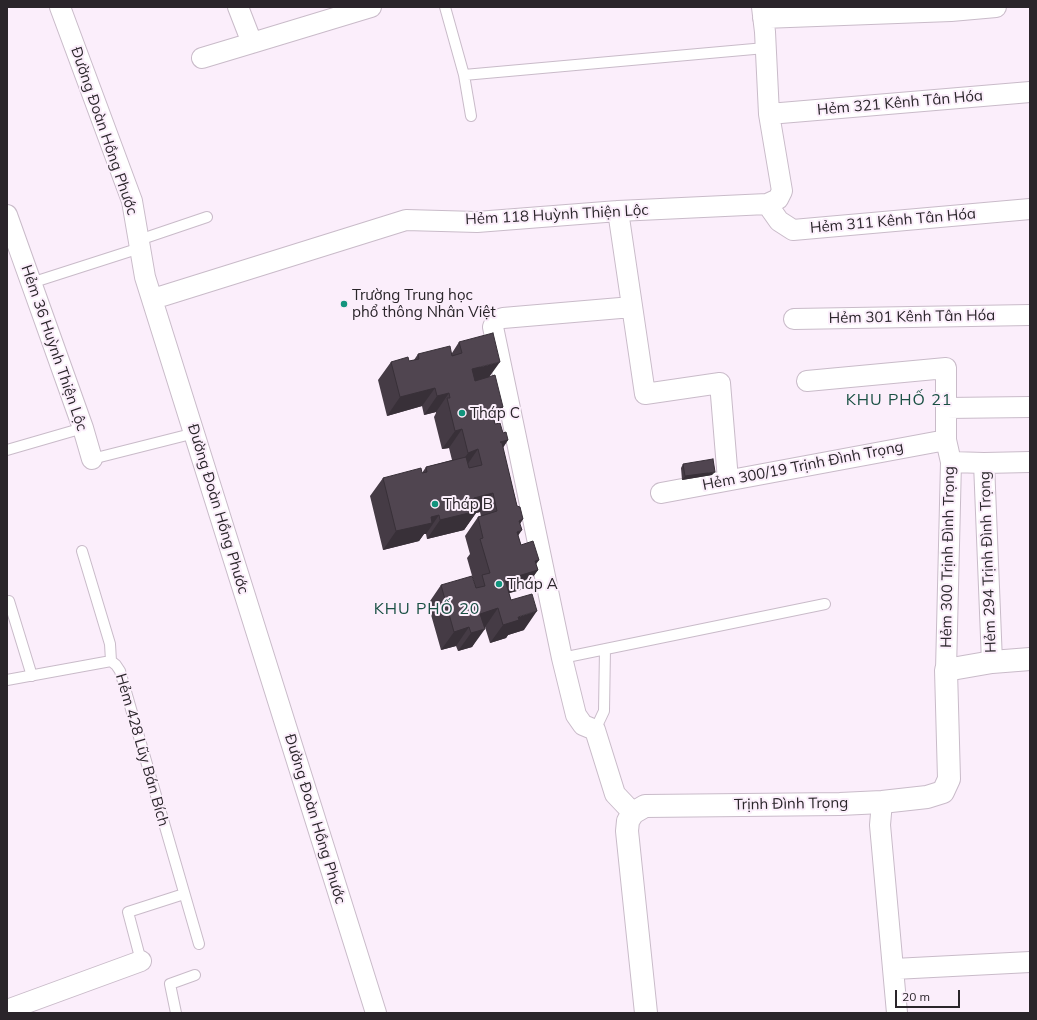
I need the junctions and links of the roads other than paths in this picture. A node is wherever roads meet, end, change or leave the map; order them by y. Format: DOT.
graph roads {
  1 [pos="60,7"];
  2 [pos="238,7"];
  3 [pos="371,7"];
  4 [pos="445,7"];
  5 [pos="996,7"];
  6 [pos="762,13"];
  7 [pos="252,44"];
  8 [pos="765,48"];
  9 [pos="202,58"];
  10 [pos="464,75"];
  11 [pos="1030,92"];
  12 [pos="769,114"];
  13 [pos="471,116"];
  14 [pos="767,204"];
  15 [pos="1030,209"];
  16 [pos="618,211"];
  17 [pos="7,215"];
  18 [pos="207,218"];
  19 [pos="140,244"];
  20 [pos="31,282"];
  21 [pos="153,299"];
  22 [pos="632,307"];
  23 [pos="1030,314"];
  24 [pos="794,319"];
  25 [pos="807,381"];
  26 [pos="1030,407"];
  27 [pos="946,408"];
  28 [pos="83,428"];
  29 [pos="195,433"];
  30 [pos="946,440"];
  31 [pos="7,450"];
  32 [pos="92,459"];
  33 [pos="951,462"];
  34 [pos="1030,462"];
  35 [pos="984,463"];
  36 [pos="728,480"];
  37 [pos="661,493"];
  38 [pos="82,551"];
  39 [pos="9,601"];
  40 [pos="825,604"];
  41 [pos="605,649"];
  42 [pos="562,658"];
  43 [pos="1030,659"];
  44 [pos="111,661"];
  45 [pos="992,662"];
  46 [pos="946,670"];
  47 [pos="32,676"];
  48 [pos="7,680"];
  49 [pos="595,730"];
  50 [pos="882,802"];
  51 [pos="634,813"];
  52 [pos="184,894"];
  53 [pos="199,944"];
  54 [pos="141,961"];
  55 [pos="1030,962"];
  56 [pos="894,969"];
  57 [pos="195,975"];
  58 [pos="7,1010"];
  59 [pos="176,1013"];
  60 [pos="376,1013"];
  61 [pos="646,1013"];
  62 [pos="897,1013"];
  1 -- 19 [label="street, Đường Đoàn Hồng Phước"];
  2 -- 7 [label="street"];
  3 -- 7 [label="street"];
  4 -- 10 [label="lane"];
  5 -- 6 [label="street"];
  6 -- 8 [label="street"];
  7 -- 9 [label="street"];
  8 -- 10 [label="lane"];
  8 -- 12 [label="street"];
  10 -- 13 [label="lane"];
  11 -- 12 [label="street, Hẻm 321 Kênh Tân Hóa"];
  12 -- 14 [label="street"];
  14 -- 15 [label="street, Hẻm 311 Kênh Tân Hóa"];
  14 -- 16 [label="street, Hẻm 118 Huỳnh Thiện Lộc"];
  16 -- 21 [label="street, Hẻm 118 Huỳnh Thiện Lộc"];
  16 -- 22 [label="street"];
  17 -- 20 [label="street, Hẻm 36 Huỳnh Thiện Lộc"];
  18 -- 19 [label="lane"];
  19 -- 20 [label="lane"];
  19 -- 21 [label="street, Đường Đoàn Hồng Phước"];
  20 -- 28 [label="street, Hẻm 36 Huỳnh Thiện Lộc"];
  21 -- 29 [label="street, Đường Đoàn Hồng Phước"];
  22 -- 36 [label="street"];
  22 -- 42 [label="street"];
  23 -- 24 [label="street, Hẻm 301 Kênh Tân Hóa"];
  25 -- 27 [label="street, Hẻm 300 Trịnh Đình Trọng"];
  26 -- 27 [label="street"];
  27 -- 30 [label="street, Hẻm 300 Trịnh Đình Trọng"];
  28 -- 31 [label="lane"];
  28 -- 32 [label="street, Hẻm 36 Huỳnh Thiện Lộc"];
  29 -- 32 [label="lane"];
  29 -- 60 [label="street, Đường Đoàn Hồng Phước"];
  30 -- 33 [label="street, Hẻm 300 Trịnh Đình Trọng"];
  30 -- 36 [label="street, Hẻm 300/19 Trịnh Đình Trọng"];
  33 -- 35 [label="street"];
  33 -- 46 [label="street, Hẻm 300 Trịnh Đình Trọng"];
  34 -- 35 [label="street"];
  35 -- 45 [label="street, Hẻm 294 Trịnh Đình Trọng"];
  36 -- 37 [label="street, Hẻm 300/19 Trịnh Đình Trọng"];
  38 -- 44 [label="lane"];
  39 -- 47 [label="lane"];
  40 -- 41 [label="lane"];
  41 -- 42 [label="lane"];
  41 -- 49 [label="lane"];
  42 -- 49 [label="street"];
  43 -- 45 [label="street"];
  44 -- 47 [label="lane, Hẻm 428 Lũy Bán Bích"];
  44 -- 52 [label="lane, Hẻm 428 Lũy Bán Bích"];
  45 -- 46 [label="street"];
  46 -- 50 [label="street, Trịnh Đình Trọng"];
  47 -- 48 [label="lane, Hẻm 428 Lũy Bán Bích"];
  49 -- 51 [label="street"];
  50 -- 51 [label="street, Trịnh Đình Trọng"];
  50 -- 56 [label="street"];
  51 -- 61 [label="street"];
  52 -- 53 [label="lane, Hẻm 428 Lũy Bán Bích"];
  52 -- 54 [label="lane"];
  54 -- 58 [label="street"];
  55 -- 56 [label="street"];
  56 -- 62 [label="street"];
  57 -- 59 [label="lane"];
}
